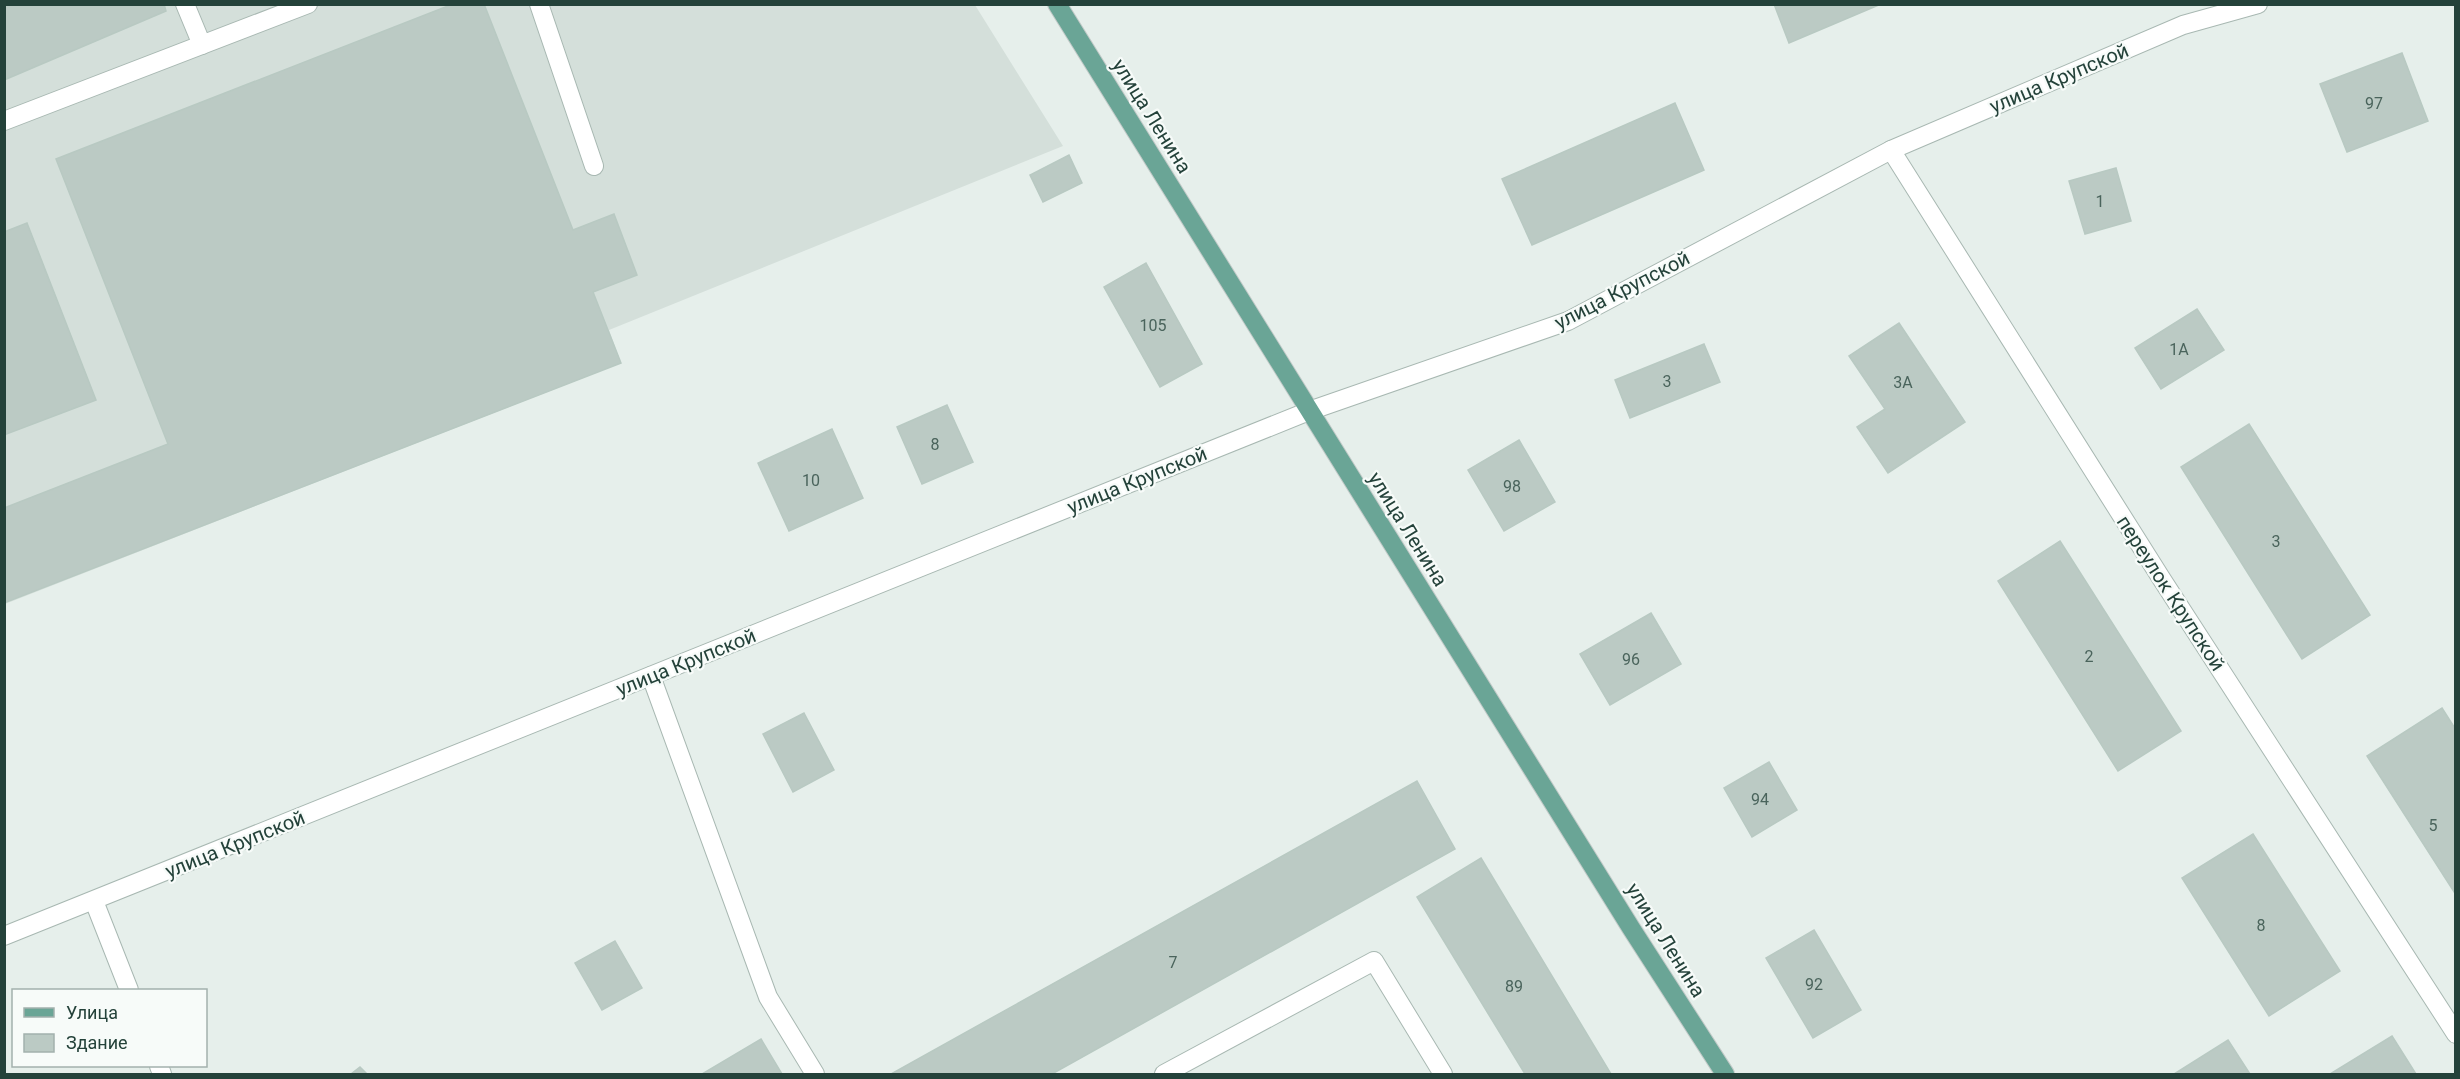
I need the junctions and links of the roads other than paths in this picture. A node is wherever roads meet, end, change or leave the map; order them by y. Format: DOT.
graph roads {
  1 [pos="186,4"];
  2 [pos="308,4"];
  3 [pos="539,4"];
  4 [pos="1057,4"];
  5 [pos="2258,4"];
  6 [pos="202,45"];
  7 [pos="4,121"];
  8 [pos="1891,150"];
  9 [pos="594,166"];
  10 [pos="1308,411"];
  11 [pos="651,676"];
  12 [pos="94,901"];
  13 [pos="4,936"];
  14 [pos="129,989"];
  15 [pos="2456,1034"];
  16 [pos="815,1074"];
  17 [pos="1164,1074"];
  18 [pos="1443,1074"];
  19 [pos="1725,1074"];
  1 -- 6 [label="street"];
  2 -- 6 [label="street"];
  3 -- 9 [label="street"];
  4 -- 10 [label="main road, улица Ленина"];
  5 -- 8 [label="street, улица Крупской"];
  6 -- 7 [label="street"];
  8 -- 10 [label="street, улица Крупской"];
  8 -- 15 [label="street, переулок Крупской"];
  10 -- 11 [label="street, улица Крупской"];
  10 -- 19 [label="main road, улица Ленина"];
  11 -- 12 [label="street, улица Крупской"];
  11 -- 16 [label="street"];
  12 -- 13 [label="street, улица Крупской"];
  12 -- 14 [label="street"];
  17 -- 18 [label="street"];
}
